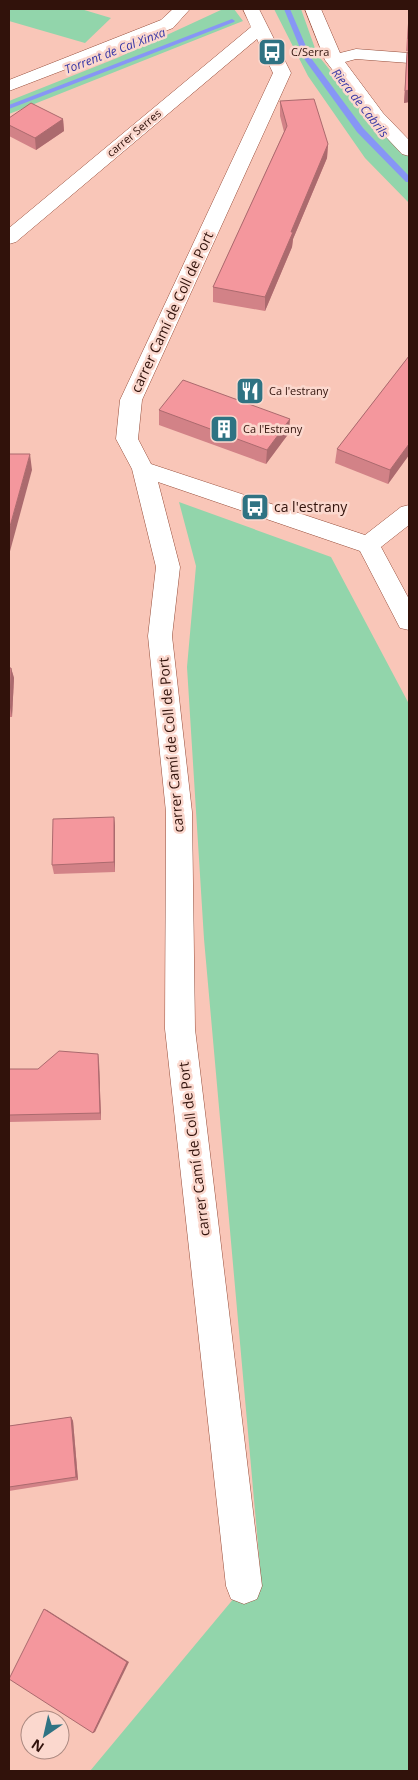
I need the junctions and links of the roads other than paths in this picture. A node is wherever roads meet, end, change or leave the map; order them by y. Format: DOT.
graph roads {
  1 [pos="182,9"];
  2 [pos="250,9"];
  3 [pos="313,9"];
  4 [pos="260,29"];
  5 [pos="409,58"];
  6 [pos="334,60"];
  7 [pos="9,86"];
  8 [pos="409,150"];
  9 [pos="9,238"];
  10 [pos="143,469"];
  11 [pos="409,513"];
  12 [pos="368,545"];
  13 [pos="409,621"];
  14 [pos="244,1586"];
  1 -- 7 [label="street"];
  2 -- 4 [label="street, carrer Camí de Coll de Port"];
  3 -- 6 [label="street"];
  4 -- 9 [label="street, carrer Serres"];
  4 -- 10 [label="street, carrer Camí de Coll de Port"];
  5 -- 6 [label="street"];
  6 -- 8 [label="street"];
  10 -- 12 [label="street"];
  10 -- 14 [label="street, carrer Camí de Coll de Port"];
  11 -- 12 [label="street"];
  12 -- 13 [label="street"];
}
